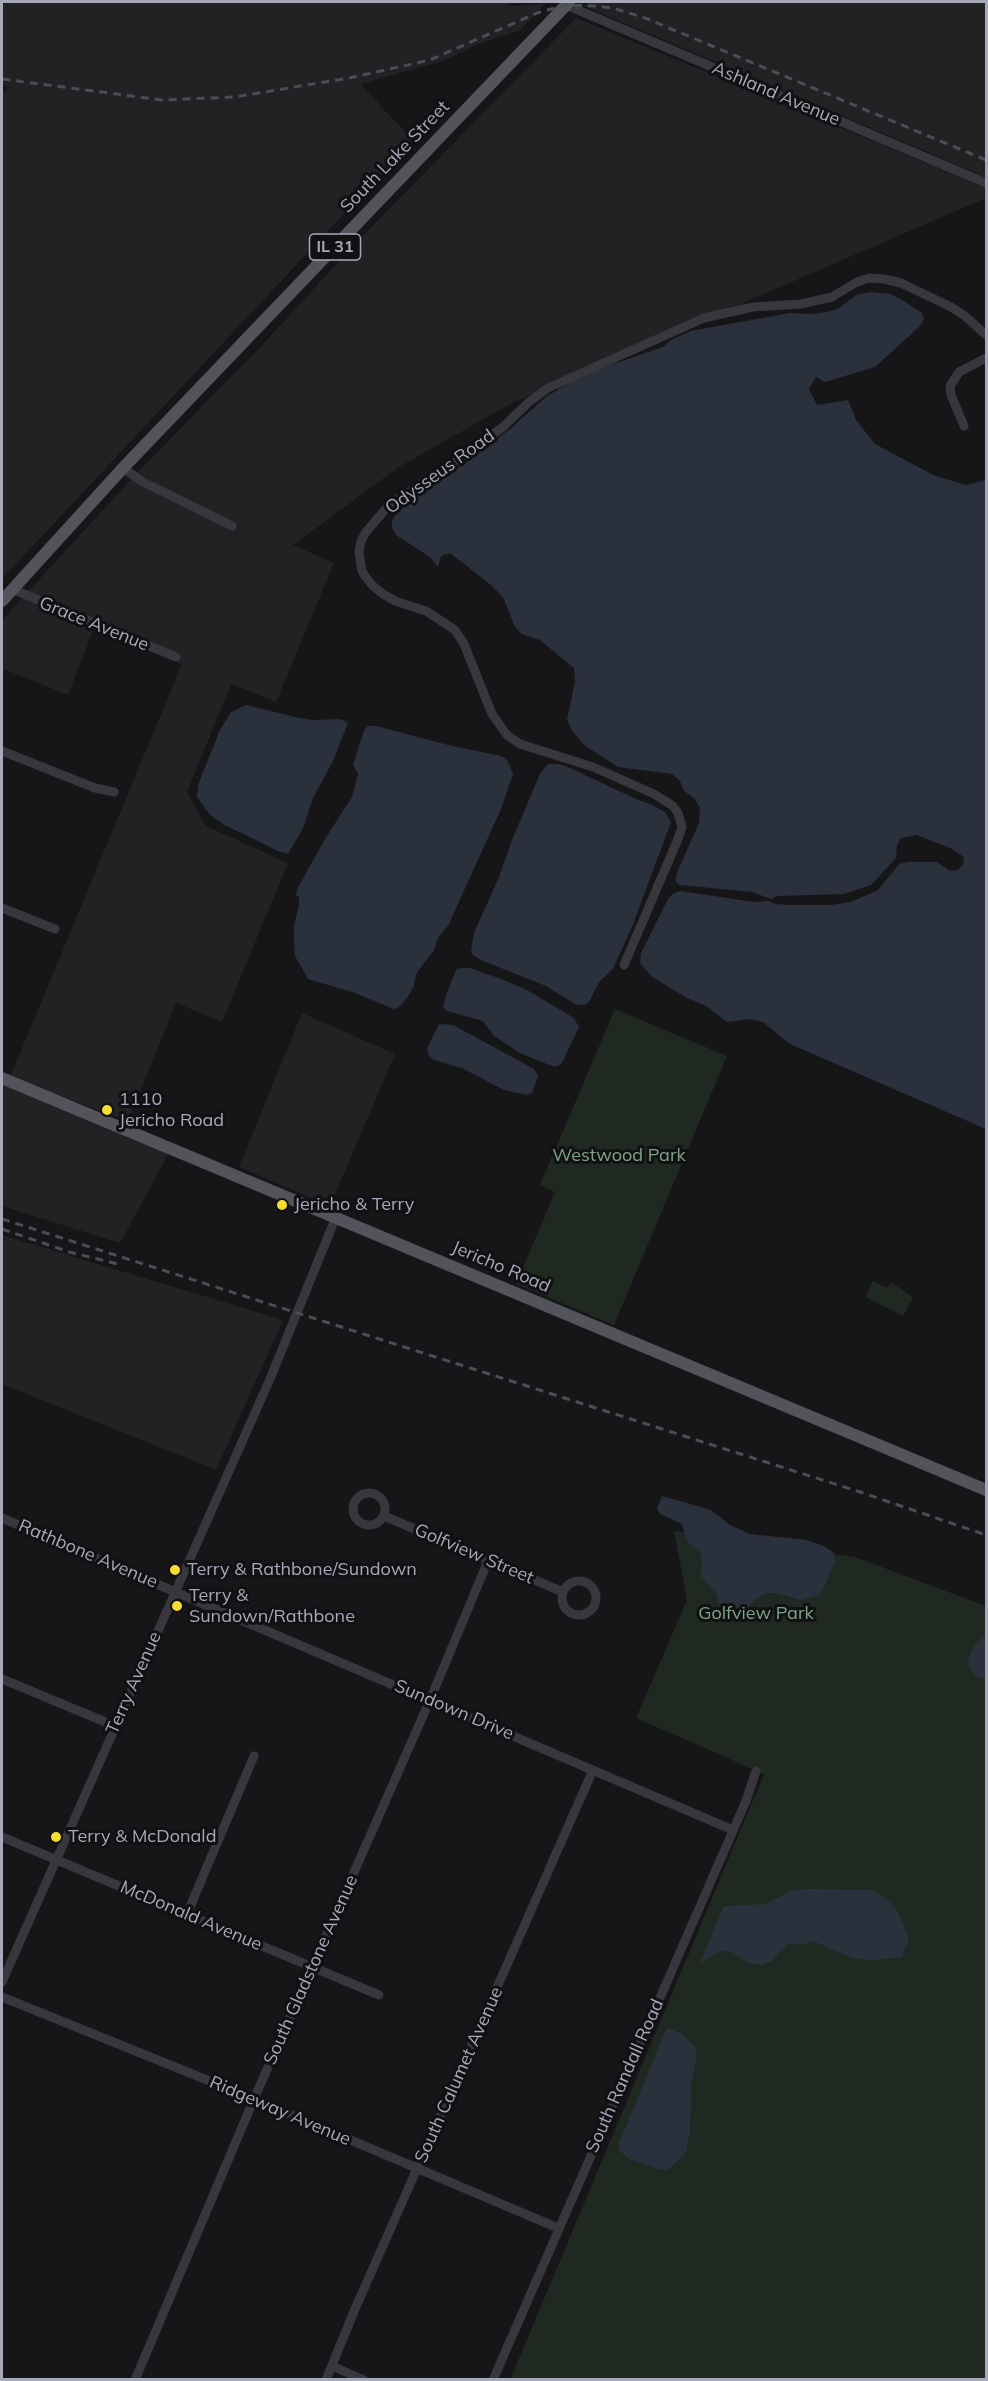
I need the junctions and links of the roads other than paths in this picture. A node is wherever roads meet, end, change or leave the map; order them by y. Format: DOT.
graph roads {
  1 [pos="567,3"];
  2 [pos="987,183"];
  3 [pos="987,335"];
  4 [pos="987,358"];
  5 [pos="964,426"];
  6 [pos="123,468"];
  7 [pos="232,526"];
  8 [pos="12,589"];
  9 [pos="2,601"];
  10 [pos="176,657"];
  11 [pos="2,751"];
  12 [pos="114,792"];
  13 [pos="2,908"];
  14 [pos="55,929"];
  15 [pos="624,965"];
  16 [pos="2,1078"];
  17 [pos="336,1217"];
  18 [pos="987,1490"];
  19 [pos="384,1516"];
  20 [pos="2,1518"];
  21 [pos="488,1561"];
  22 [pos="174,1591"];
  23 [pos="563,1592"];
  24 [pos="2,1679"];
  25 [pos="430,1700"];
  26 [pos="114,1726"];
  27 [pos="254,1756"];
  28 [pos="593,1770"];
  29 [pos="756,1772"];
  30 [pos="732,1830"];
  31 [pos="2,1837"];
  32 [pos="56,1860"];
  33 [pos="186,1914"];
  34 [pos="312,1967"];
  35 [pos="2,1982"];
  36 [pos="380,1995"];
  37 [pos="2,1997"];
  38 [pos="254,2099"];
  39 [pos="417,2168"];
  40 [pos="558,2228"];
  41 [pos="332,2366"];
  42 [pos="135,2379"];
  43 [pos="326,2379"];
  44 [pos="364,2379"];
  45 [pos="493,2379"];
  1 -- 2 [label="street, Ashland Avenue"];
  1 -- 6 [label="main road, South Lake Street / IL 31"];
  3 -- 15 [label="street, Odysseus Road"];
  4 -- 5 [label="street"];
  6 -- 7 [label="street"];
  6 -- 8 [label="main road, IL 31"];
  8 -- 9 [label="main road, IL 31"];
  8 -- 10 [label="street, Grace Avenue"];
  11 -- 12 [label="street"];
  13 -- 14 [label="street"];
  16 -- 17 [label="main road, Jericho Road"];
  17 -- 18 [label="main road, Jericho Road"];
  17 -- 22 [label="street, Terry Avenue"];
  19 -- 21 [label="street, Golfview Street"];
  20 -- 22 [label="street, Rathbone Avenue"];
  21 -- 23 [label="street, Golfview Street"];
  21 -- 25 [label="street, South Gladstone Avenue"];
  22 -- 25 [label="street, Sundown Drive"];
  22 -- 26 [label="street, Terry Avenue"];
  24 -- 26 [label="street"];
  25 -- 28 [label="street, Sundown Drive"];
  25 -- 34 [label="street, South Gladstone Avenue"];
  26 -- 32 [label="street, Terry Avenue"];
  27 -- 33 [label="street"];
  28 -- 30 [label="street, Sundown Drive"];
  28 -- 39 [label="street, South Calumet Avenue"];
  29 -- 30 [label="street, South Randall Road"];
  30 -- 40 [label="street, South Randall Road"];
  31 -- 32 [label="street, McDonald Avenue"];
  32 -- 33 [label="street, McDonald Avenue"];
  32 -- 35 [label="street, Terry Avenue"];
  33 -- 34 [label="street, McDonald Avenue"];
  34 -- 36 [label="street, McDonald Avenue"];
  34 -- 38 [label="street, South Gladstone Avenue"];
  37 -- 38 [label="street, Ridgeway Avenue"];
  38 -- 39 [label="street, Ridgeway Avenue"];
  38 -- 42 [label="street, South Gladstone Avenue"];
  39 -- 40 [label="street, Ridgeway Avenue"];
  39 -- 41 [label="street, South Calumet Avenue"];
  40 -- 45 [label="street, South Randall Road"];
  41 -- 43 [label="street, South Calumet Avenue"];
  41 -- 44 [label="street"];
}
